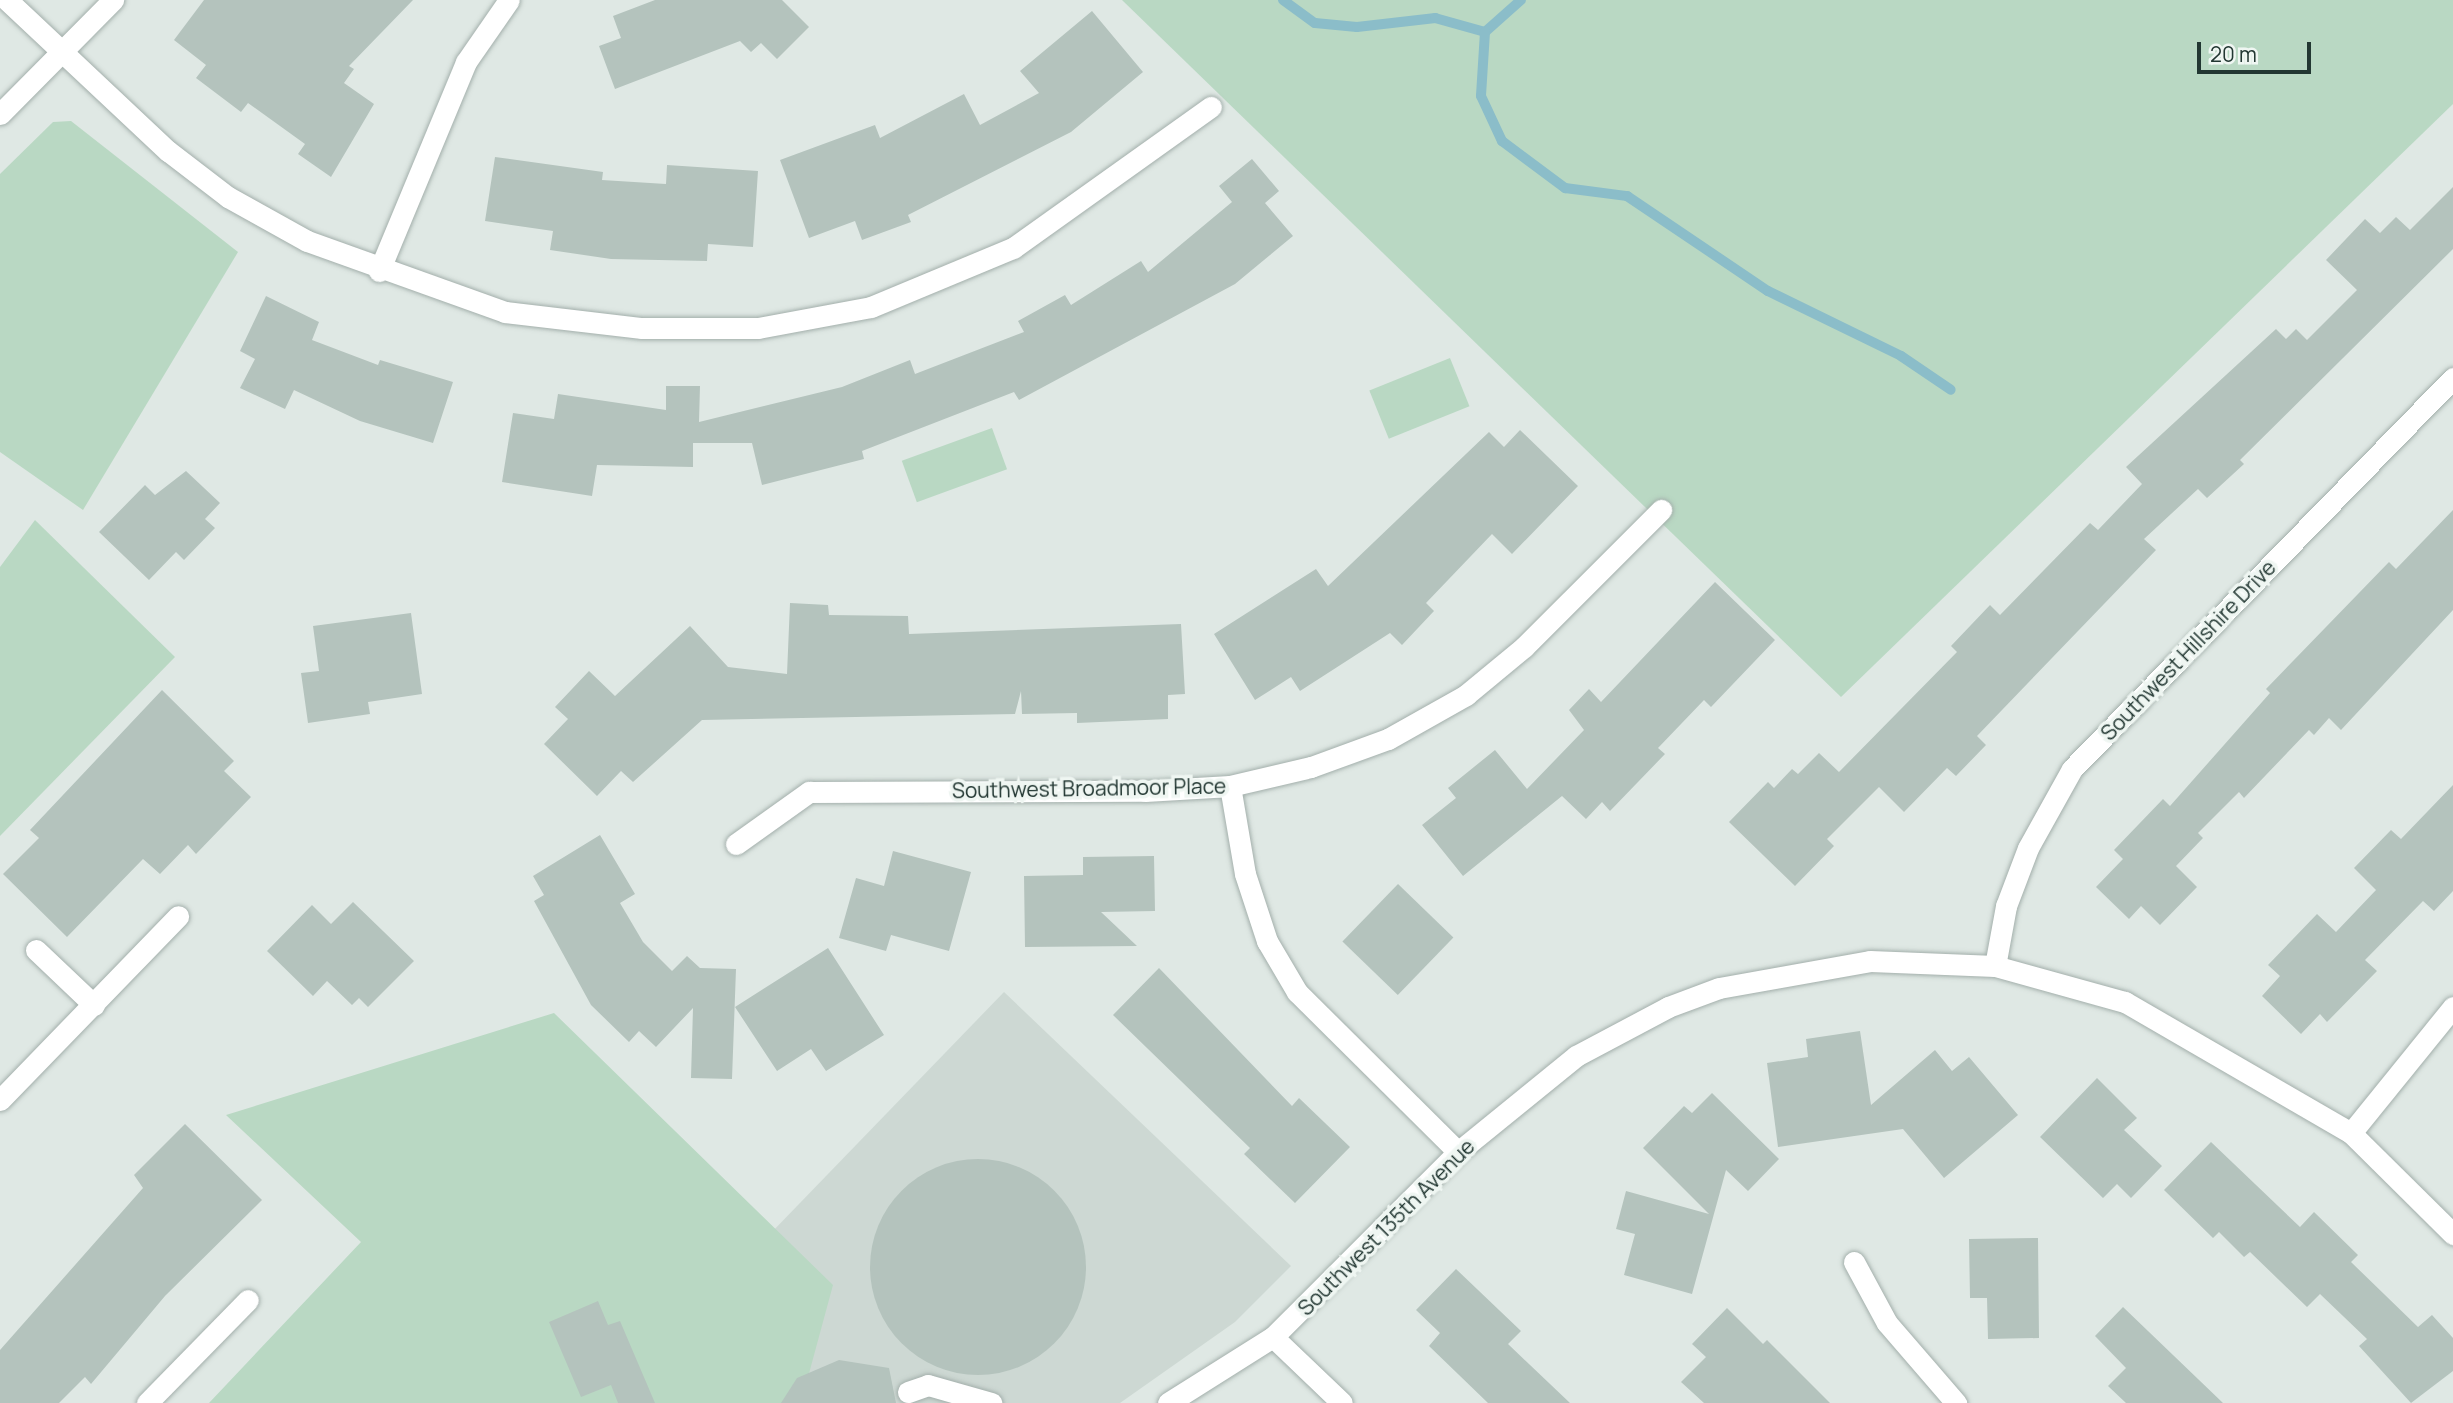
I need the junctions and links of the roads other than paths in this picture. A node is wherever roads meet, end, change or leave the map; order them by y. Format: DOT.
graph roads {
  1 [pos="7,0"];
  2 [pos="113,0"];
  3 [pos="509,0"];
  4 [pos="61,53"];
  5 [pos="1211,107"];
  6 [pos="0,114"];
  7 [pos="379,271"];
  8 [pos="2453,378"];
  9 [pos="1661,510"];
  10 [pos="1230,786"];
  11 [pos="736,844"];
  12 [pos="178,916"];
  13 [pos="36,950"];
  14 [pos="1995,966"];
  15 [pos="94,1005"];
  16 [pos="2453,1006"];
  17 [pos="0,1100"];
  18 [pos="2351,1133"];
  19 [pos="1458,1152"];
  20 [pos="2453,1234"];
  21 [pos="1854,1262"];
  22 [pos="248,1300"];
  23 [pos="1273,1337"];
  24 [pos="908,1392"];
  25 [pos="147,1403"];
  26 [pos="991,1403"];
  27 [pos="1168,1403"];
  28 [pos="1342,1403"];
  29 [pos="1956,1403"];
  1 -- 4 [label="street"];
  2 -- 4 [label="street"];
  3 -- 7 [label="street"];
  4 -- 6 [label="street"];
  4 -- 7 [label="street"];
  5 -- 7 [label="street"];
  8 -- 14 [label="street, Southwest Hillshire Drive"];
  9 -- 10 [label="street, Southwest Broadmoor Place"];
  10 -- 11 [label="street, Southwest Broadmoor Place"];
  10 -- 19 [label="street"];
  12 -- 15 [label="street"];
  13 -- 15 [label="street"];
  14 -- 18 [label="street, Southwest 135th Avenue"];
  14 -- 19 [label="street, Southwest 135th Avenue"];
  15 -- 17 [label="street"];
  16 -- 18 [label="street"];
  18 -- 20 [label="street, Southwest 135th Avenue"];
  19 -- 23 [label="street, Southwest 135th Avenue"];
  21 -- 29 [label="street"];
  22 -- 25 [label="street"];
  23 -- 27 [label="street, Southwest 135th Avenue"];
  23 -- 28 [label="street"];
  24 -- 26 [label="street"];
}
